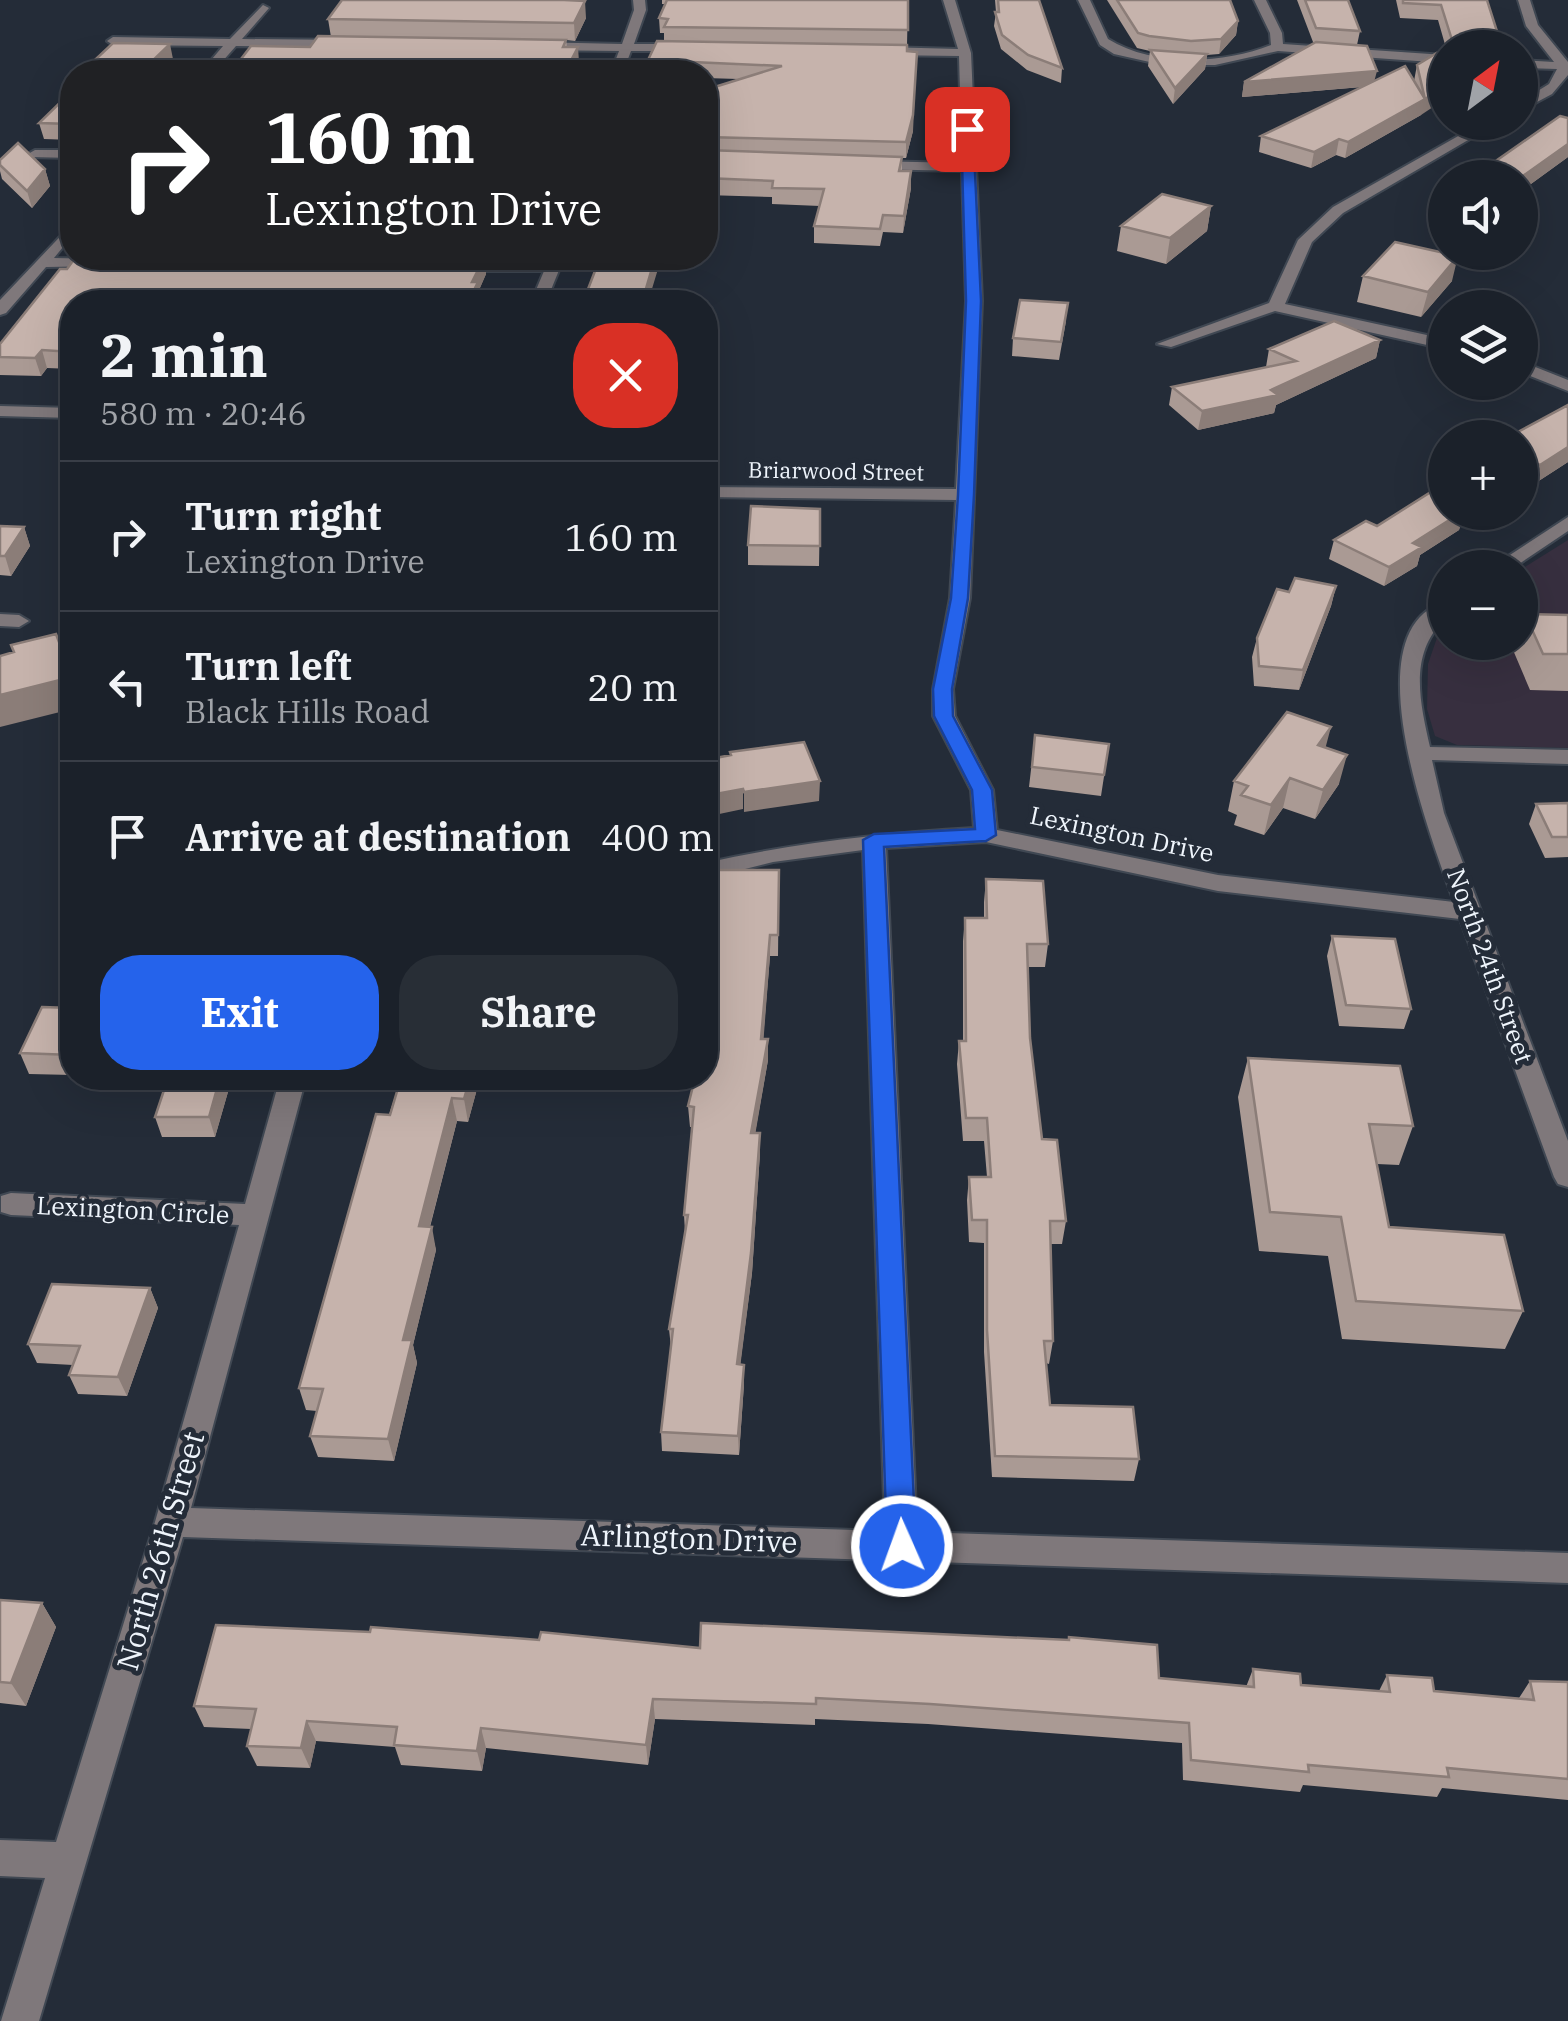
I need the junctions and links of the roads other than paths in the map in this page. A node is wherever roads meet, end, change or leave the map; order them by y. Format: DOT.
graph roads {
  1 [pos="639,0"];
  2 [pos="949,0"];
  3 [pos="1084,0"];
  4 [pos="1260,0"];
  5 [pos="1524,0"];
  6 [pos="263,8"];
  7 [pos="113,41"];
  8 [pos="233,42"];
  9 [pos="371,44"];
  10 [pos="508,46"];
  11 [pos="626,47"];
  12 [pos="1277,47"];
  13 [pos="706,48"];
  14 [pos="866,51"];
  15 [pos="965,53"];
  16 [pos="1428,58"];
  17 [pos="217,60"];
  18 [pos="621,60"];
  19 [pos="1538,65"];
  20 [pos="1566,67"];
  21 [pos="1538,98"];
  22 [pos="1461,140"];
  23 [pos="35,154"];
  24 [pos="60,154"];
  25 [pos="855,164"];
  26 [pos="968,167"];
  27 [pos="60,242"];
  28 [pos="43,262"];
  29 [pos="60,262"];
  30 [pos="1274,306"];
  31 [pos="0,310"];
  32 [pos="1428,340"];
  33 [pos="1165,344"];
  34 [pos="1538,374"];
  35 [pos="1568,386"];
  36 [pos="0,411"];
  37 [pos="60,413"];
  38 [pos="718,492"];
  39 [pos="966,495"];
  40 [pos="1568,523"];
  41 [pos="1527,550"];
  42 [pos="1428,624"];
  43 [pos="1420,753"];
  44 [pos="1568,757"];
  45 [pos="986,835"];
  46 [pos="874,840"];
  47 [pos="718,868"];
  48 [pos="1470,912"];
  49 [pos="291,1090"];
  50 [pos="1568,1176"];
  51 [pos="11,1204"];
  52 [pos="255,1215"];
  53 [pos="171,1522"];
  54 [pos="902,1546"];
  55 [pos="1568,1568"];
  56 [pos="0,1858"];
  57 [pos="69,1861"];
  58 [pos="20,2021"];
  1 -- 11 [label="street"];
  2 -- 15 [label="street"];
  3 -- 12 [label="street"];
  4 -- 12 [label="street"];
  5 -- 20 [label="street"];
  6 -- 8 [label="street"];
  7 -- 8 [label="street"];
  8 -- 9 [label="street"];
  8 -- 17 [label="street"];
  10 -- 11 [label="street"];
  11 -- 13 [label="street"];
  11 -- 18 [label="street"];
  12 -- 16 [label="street"];
  14 -- 15 [label="street"];
  15 -- 26 [label="street"];
  19 -- 20 [label="street"];
  20 -- 21 [label="street"];
  22 -- 30 [label="street"];
  23 -- 24 [label="street"];
  25 -- 26 [label="street"];
  26 -- 39 [label="street"];
  27 -- 28 [label="street"];
  28 -- 29 [label="street"];
  28 -- 31 [label="street"];
  30 -- 32 [label="street"];
  30 -- 33 [label="street"];
  34 -- 35 [label="street"];
  36 -- 37 [label="street"];
  38 -- 39 [label="street, Briarwood Street"];
  39 -- 45 [label="street"];
  40 -- 41 [label="street"];
  42 -- 43 [label="street, North 24th Street"];
  43 -- 44 [label="street"];
  43 -- 48 [label="street, North 24th Street"];
  45 -- 46 [label="street, Lexington Drive"];
  45 -- 48 [label="street, Lexington Drive"];
  46 -- 47 [label="street, Lexington Drive"];
  46 -- 54 [label="street"];
  48 -- 50 [label="street, North 24th Street"];
  49 -- 52 [label="street, North 26th Street"];
  51 -- 52 [label="street, Lexington Circle"];
  52 -- 53 [label="street, North 26th Street"];
  53 -- 54 [label="street, Arlington Drive"];
  53 -- 57 [label="street, North 26th Street"];
  54 -- 55 [label="street, Arlington Drive"];
  56 -- 57 [label="street"];
  57 -- 58 [label="street, North 26th Street"];
}
